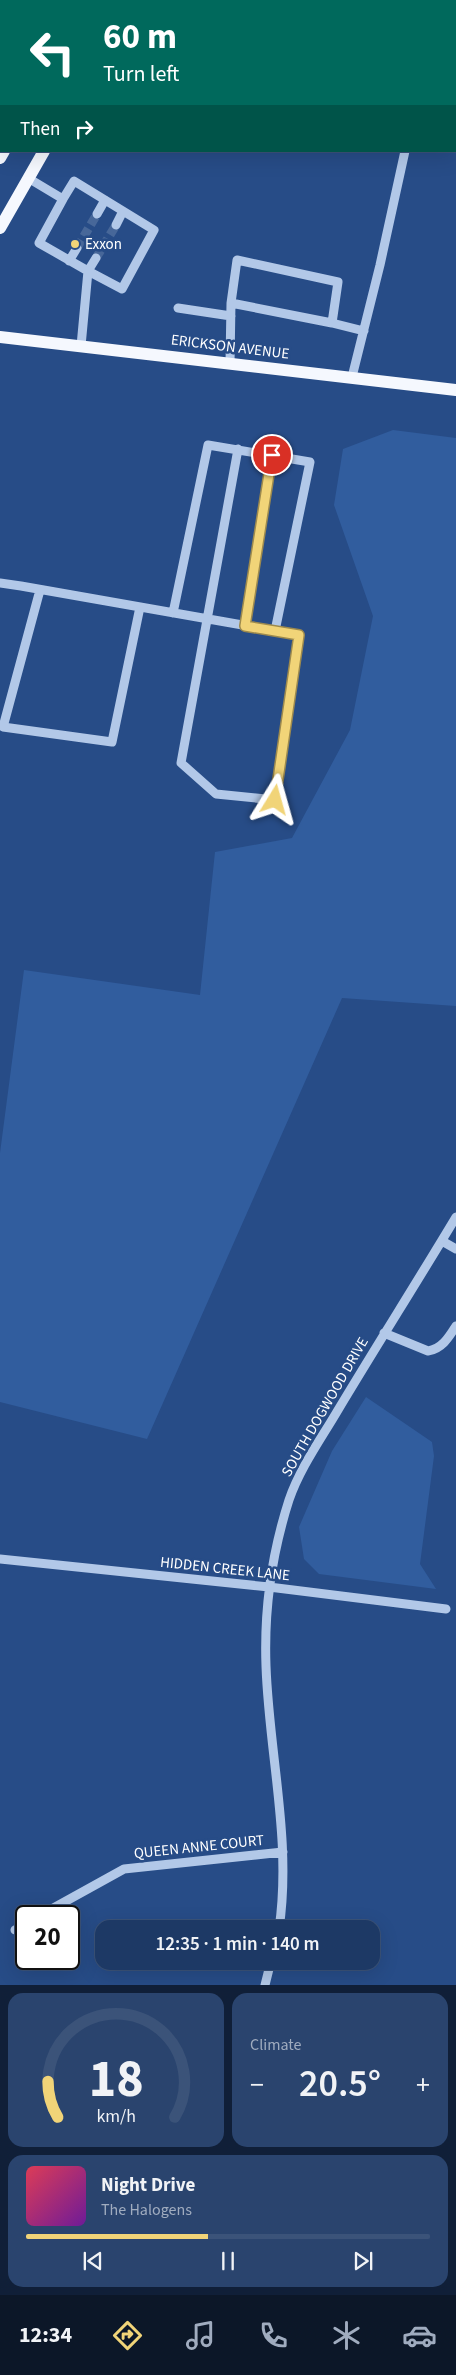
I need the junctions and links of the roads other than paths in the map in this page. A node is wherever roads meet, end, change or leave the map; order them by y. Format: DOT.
graph roads {
  1 [pos="43,152"];
  2 [pos="405,152"];
  3 [pos="28,178"];
  4 [pos="63,199"];
  5 [pos="105,200"];
  6 [pos="124,212"];
  7 [pos="97,214"];
  8 [pos="116,225"];
  9 [pos="0,228"];
  10 [pos="77,248"];
  11 [pos="96,258"];
  12 [pos="69,261"];
  13 [pos="88,271"];
  14 [pos="231,303"];
  15 [pos="178,308"];
  16 [pos="230,316"];
  17 [pos="332,323"];
  18 [pos="364,331"];
  19 [pos="0,337"];
  20 [pos="81,346"];
  21 [pos="230,363"];
  22 [pos="352,377"];
  23 [pos="456,390"];
  24 [pos="238,450"];
  25 [pos="272,455"];
  26 [pos="0,583"];
  27 [pos="40,590"];
  28 [pos="140,607"];
  29 [pos="173,613"];
  30 [pos="208,619"];
  31 [pos="245,626"];
  32 [pos="275,631"];
  33 [pos="456,1217"];
  34 [pos="442,1241"];
  35 [pos="456,1249"];
  36 [pos="456,1326"];
  37 [pos="384,1333"];
  38 [pos="0,1558"];
  39 [pos="269,1587"];
  40 [pos="446,1609"];
  41 [pos="283,1852"];
  42 [pos="59,1905"];
  43 [pos="280,1920"];
  44 [pos="269,1970"];
  45 [pos="265,1985"];
  1 -- 3 [label="main road"];
  2 -- 18 [label="street"];
  3 -- 4 [label="street"];
  3 -- 9 [label="main road"];
  4 -- 5 [label="street"];
  4 -- 12 [label="street"];
  5 -- 6 [label="street"];
  5 -- 7 [label="street"];
  6 -- 8 [label="street"];
  6 -- 13 [label="street"];
  10 -- 12 [label="street"];
  11 -- 13 [label="street"];
  12 -- 13 [label="street"];
  13 -- 20 [label="street"];
  14 -- 16 [label="street"];
  14 -- 17 [label="street"];
  14 -- 17 [label="street"];
  15 -- 16 [label="street"];
  16 -- 21 [label="street"];
  17 -- 18 [label="street"];
  18 -- 22 [label="street"];
  19 -- 20 [label="main road, ERICKSON AVENUE"];
  20 -- 21 [label="main road, ERICKSON AVENUE"];
  21 -- 22 [label="main road, ERICKSON AVENUE"];
  22 -- 23 [label="main road, ERICKSON AVENUE"];
  24 -- 25 [label="street"];
  24 -- 29 [label="street"];
  24 -- 30 [label="street"];
  25 -- 31 [label="street"];
  25 -- 32 [label="street"];
  26 -- 27 [label="street"];
  27 -- 28 [label="street"];
  27 -- 28 [label="street"];
  28 -- 29 [label="street"];
  29 -- 30 [label="street"];
  30 -- 31 [label="street"];
  30 -- 32 [label="street"];
  31 -- 32 [label="street"];
  33 -- 34 [label="street, SOUTH DOGWOOD DRIVE"];
  34 -- 35 [label="street"];
  34 -- 37 [label="street, SOUTH DOGWOOD DRIVE"];
  36 -- 37 [label="street"];
  37 -- 39 [label="street, SOUTH DOGWOOD DRIVE"];
  38 -- 39 [label="street, HIDDEN CREEK LANE"];
  39 -- 40 [label="street, HIDDEN CREEK LANE"];
  39 -- 41 [label="street, SOUTH DOGWOOD DRIVE"];
  41 -- 42 [label="street, QUEEN ANNE COURT"];
  41 -- 43 [label="street, SOUTH DOGWOOD DRIVE"];
  44 -- 45 [label="street"];
}
